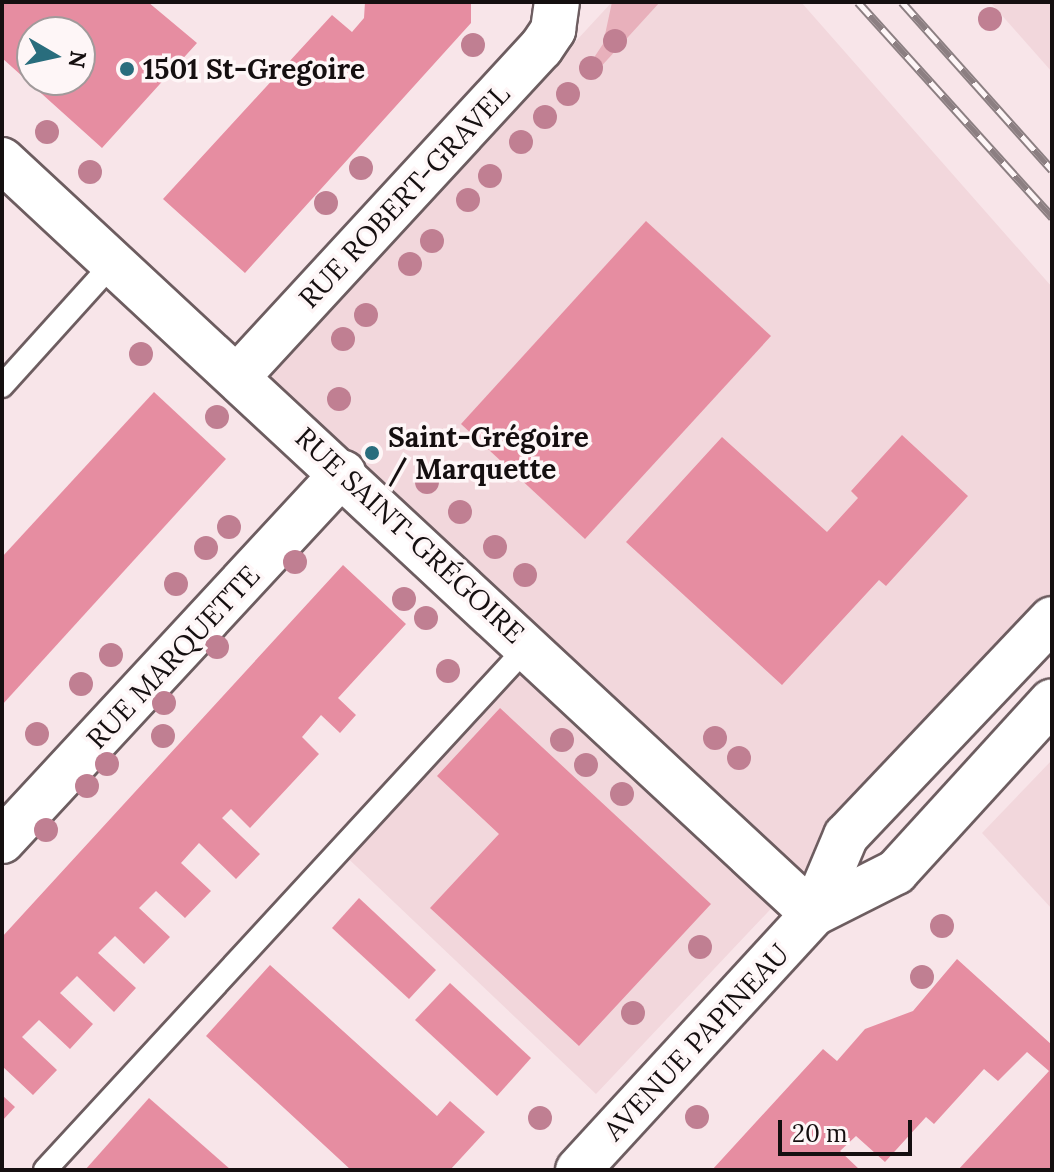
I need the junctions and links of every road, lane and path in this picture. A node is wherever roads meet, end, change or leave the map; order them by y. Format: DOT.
graph roads {
  1 [pos="557,5"];
  2 [pos="2,160"];
  3 [pos="114,262"];
  4 [pos="238,376"];
  5 [pos="2,386"];
  6 [pos="343,473"];
  7 [pos="1052,619"];
  8 [pos="529,645"];
  9 [pos="1052,701"];
  10 [pos="2,841"];
  11 [pos="813,914"];
  12 [pos="45,1170"];
  13 [pos="578,1170"];
  1 -- 4 [label="street, RUE ROBERT-GRAVEL"];
  2 -- 3 [label="street, RUE SAINT-GRÉGOIRE"];
  3 -- 4 [label="street, RUE SAINT-GRÉGOIRE"];
  3 -- 5 [label="lane"];
  4 -- 6 [label="street, RUE SAINT-GRÉGOIRE"];
  6 -- 8 [label="street, RUE SAINT-GRÉGOIRE"];
  6 -- 10 [label="street, RUE MARQUETTE"];
  7 -- 11 [label="street, AVENUE PAPINEAU"];
  8 -- 11 [label="street, RUE SAINT-GRÉGOIRE"];
  8 -- 12 [label="lane"];
  9 -- 11 [label="street, AVENUE PAPINEAU"];
  11 -- 13 [label="street, AVENUE PAPINEAU"];
}
